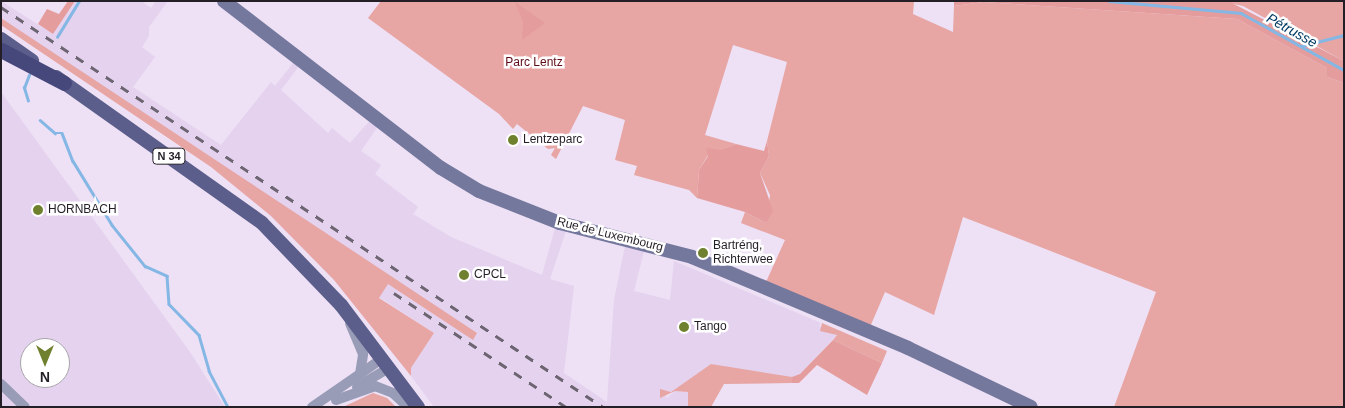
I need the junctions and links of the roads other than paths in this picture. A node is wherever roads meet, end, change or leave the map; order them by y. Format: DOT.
graph roads {
  1 [pos="224,1"];
  2 [pos="1,39"];
  3 [pos="1,50"];
  4 [pos="64,83"];
  5 [pos="341,305"];
  6 [pos="386,363"];
  7 [pos="360,374"];
  8 [pos="1,384"];
  9 [pos="336,400"];
  10 [pos="25,407"];
  11 [pos="312,407"];
  12 [pos="324,407"];
  13 [pos="408,407"];
  14 [pos="418,407"];
  15 [pos="1031,407"];
  1 -- 15 [label="main road, Rue de Luxembourg"];
  2 -- 4 [label="main road, N 34"];
  3 -- 4 [label="highway"];
  4 -- 5 [label="main road, N 34"];
  5 -- 6 [label="main road, N 34"];
  5 -- 7 [label="street"];
  6 -- 7 [label="street"];
  6 -- 9 [label="street"];
  6 -- 14 [label="main road, N 34"];
  7 -- 11 [label="street"];
  8 -- 10 [label="street"];
  9 -- 12 [label="street"];
  9 -- 13 [label="street"];
}
